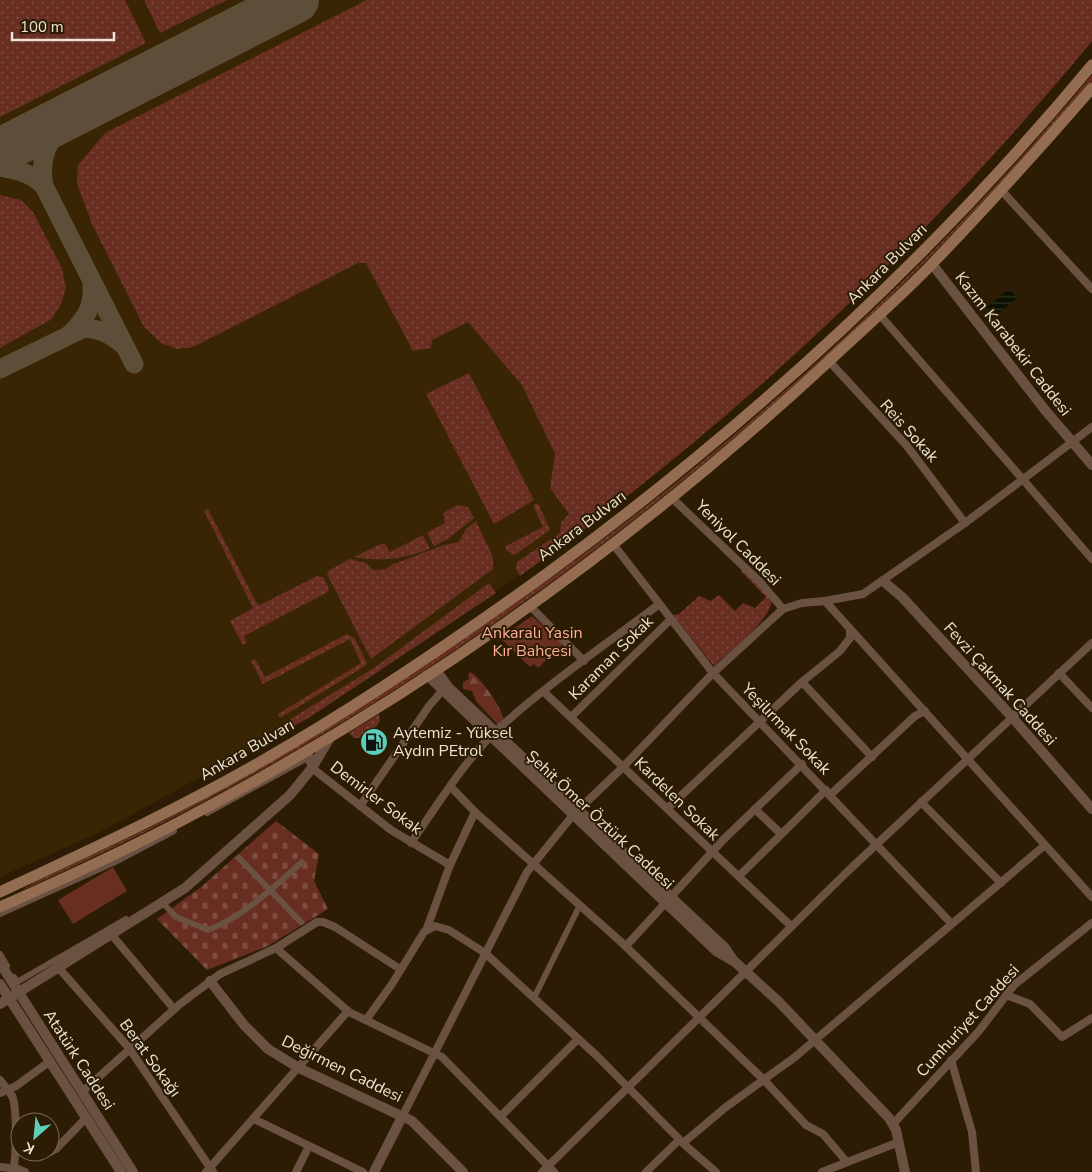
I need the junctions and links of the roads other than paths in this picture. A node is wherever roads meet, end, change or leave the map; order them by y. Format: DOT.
graph roads {
  1 [pos="1092,65"];
  2 [pos="1092,88"];
  3 [pos="1001,190"];
  4 [pos="932,264"];
  5 [pos="1092,289"];
  6 [pos="879,314"];
  7 [pos="829,361"];
  8 [pos="1092,427"];
  9 [pos="1072,442"];
  10 [pos="1092,464"];
  11 [pos="1022,479"];
  12 [pos="672,498"];
  13 [pos="965,523"];
  14 [pos="613,544"];
  15 [pos="1092,559"];
  16 [pos="883,581"];
  17 [pos="826,601"];
  18 [pos="658,605"];
  19 [pos="529,606"];
  20 [pos="783,610"];
  21 [pos="670,620"];
  22 [pos="850,630"];
  23 [pos="1092,643"];
  24 [pos="584,661"];
  25 [pos="431,672"];
  26 [pos="713,673"];
  27 [pos="1059,673"];
  28 [pos="802,682"];
  29 [pos="442,692"];
  30 [pos="544,692"];
  31 [pos="1092,708"];
  32 [pos="925,711"];
  33 [pos="571,717"];
  34 [pos="1012,717"];
  35 [pos="760,721"];
  36 [pos="493,734"];
  37 [pos="331,736"];
  38 [pos="872,756"];
  39 [pos="967,759"];
  40 [pos="802,764"];
  41 [pos="623,767"];
  42 [pos="312,768"];
  43 [pos="451,786"];
  44 [pos="828,792"];
  45 [pos="922,802"];
  46 [pos="360,806"];
  47 [pos="1091,806"];
  48 [pos="668,808"];
  49 [pos="754,809"];
  50 [pos="475,812"];
  51 [pos="575,812"];
  52 [pos="781,834"];
  53 [pos="411,843"];
  54 [pos="877,844"];
  55 [pos="1045,845"];
  56 [pos="712,853"];
  57 [pos="239,858"];
  58 [pos="302,862"];
  59 [pos="534,863"];
  60 [pos="450,865"];
  61 [pos="740,875"];
  62 [pos="1001,883"];
  63 [pos="271,890"];
  64 [pos="0,892"];
  65 [pos="1092,897"];
  66 [pos="668,900"];
  67 [pos="163,903"];
  68 [pos="580,905"];
  69 [pos="0,907"];
  70 [pos="0,914"];
  71 [pos="301,922"];
  72 [pos="951,923"];
  73 [pos="1092,923"];
  74 [pos="791,926"];
  75 [pos="427,928"];
  76 [pos="111,934"];
  77 [pos="626,946"];
  78 [pos="276,948"];
  79 [pos="485,953"];
  80 [pos="0,954"];
  81 [pos="0,963"];
  82 [pos="57,966"];
  83 [pos="400,968"];
  84 [pos="744,971"];
  85 [pos="210,981"];
  86 [pos="0,984"];
  87 [pos="1006,995"];
  88 [pos="9,998"];
  89 [pos="534,998"];
  90 [pos="174,1009"];
  91 [pos="348,1011"];
  92 [pos="698,1016"];
  93 [pos="1092,1018"];
  94 [pos="366,1020"];
  95 [pos="578,1039"];
  96 [pos="815,1040"];
  97 [pos="129,1048"];
  98 [pos="435,1053"];
  99 [pos="951,1060"];
  100 [pos="49,1062"];
  101 [pos="299,1068"];
  102 [pos="0,1080"];
  103 [pos="764,1080"];
  104 [pos="627,1086"];
  105 [pos="4,1091"];
  106 [pos="82,1092"];
  107 [pos="15,1112"];
  108 [pos="403,1115"];
  109 [pos="501,1116"];
  110 [pos="86,1118"];
  111 [pos="254,1119"];
  112 [pos="893,1124"];
  113 [pos="681,1141"];
  114 [pos="899,1142"];
  115 [pos="60,1143"];
  116 [pos="309,1146"];
  117 [pos="846,1161"];
  118 [pos="548,1166"];
  119 [pos="0,1167"];
  120 [pos="836,1168"];
  121 [pos="13,1170"];
  122 [pos="210,1170"];
  123 [pos="25,1172"];
  124 [pos="121,1172"];
  125 [pos="133,1172"];
  126 [pos="296,1172"];
  127 [pos="363,1172"];
  128 [pos="374,1172"];
  129 [pos="463,1172"];
  130 [pos="542,1172"];
  131 [pos="554,1172"];
  132 [pos="646,1172"];
  133 [pos="716,1172"];
  134 [pos="822,1172"];
  135 [pos="905,1172"];
  136 [pos="976,1172"];
  1 -- 64 [label="main road, Ankara Bulvarı"];
  2 -- 3 [label="main road, Ankara Bulvarı"];
  3 -- 4 [label="main road, Ankara Bulvarı"];
  3 -- 5 [label="street"];
  4 -- 6 [label="main road, Ankara Bulvarı"];
  4 -- 9 [label="street, Kazım Karabekir Caddesi"];
  6 -- 7 [label="main road, Ankara Bulvarı"];
  6 -- 11 [label="street"];
  7 -- 12 [label="main road, Ankara Bulvarı"];
  7 -- 13 [label="street, Reis Sokak"];
  8 -- 9 [label="street"];
  9 -- 10 [label="street, Kazım Karabekir Caddesi"];
  9 -- 11 [label="street"];
  11 -- 13 [label="street"];
  11 -- 15 [label="street"];
  12 -- 14 [label="main road, Ankara Bulvarı"];
  12 -- 20 [label="street, Yeniyol Caddesi"];
  13 -- 16 [label="street"];
  14 -- 18 [label="street, Yeşilırmak Sokak"];
  14 -- 19 [label="main road, Ankara Bulvarı"];
  16 -- 17 [label="street"];
  16 -- 34 [label="street, Fevzi Çakmak Caddesi"];
  17 -- 20 [label="street"];
  17 -- 22 [label="street"];
  18 -- 21 [label="street, Yeşilırmak Sokak"];
  18 -- 24 [label="street"];
  19 -- 24 [label="street"];
  19 -- 25 [label="main road, Ankara Bulvarı"];
  20 -- 26 [label="street"];
  21 -- 26 [label="street, Yeşilırmak Sokak"];
  21 -- 33 [label="street, Karaman Sokak"];
  22 -- 28 [label="street"];
  22 -- 32 [label="street"];
  23 -- 27 [label="street"];
  24 -- 30 [label="street"];
  25 -- 29 [label="street, Şehit Ömer Öztürk Caddesi"];
  25 -- 36 [label="street, Şehit Ömer Öztürk Caddesi"];
  25 -- 37 [label="main road, Ankara Bulvarı"];
  26 -- 35 [label="street, Yeşilırmak Sokak"];
  26 -- 41 [label="street"];
  27 -- 31 [label="street"];
  27 -- 34 [label="street"];
  28 -- 35 [label="street"];
  28 -- 38 [label="street"];
  29 -- 36 [label="street, Şehit Ömer Öztürk Caddesi"];
  29 -- 46 [label="street"];
  30 -- 33 [label="street, Kardelen Sokak"];
  30 -- 36 [label="street"];
  32 -- 38 [label="street"];
  32 -- 39 [label="street"];
  33 -- 41 [label="street, Kardelen Sokak"];
  34 -- 39 [label="street"];
  34 -- 47 [label="street, Fevzi Çakmak Caddesi"];
  35 -- 40 [label="street, Yeşilırmak Sokak"];
  35 -- 48 [label="street"];
  36 -- 43 [label="street"];
  36 -- 51 [label="street, Şehit Ömer Öztürk Caddesi"];
  37 -- 42 [label="street"];
  37 -- 69 [label="main road, Ankara Bulvarı"];
  38 -- 44 [label="street"];
  39 -- 45 [label="street"];
  39 -- 55 [label="street"];
  40 -- 44 [label="street, Yeşilırmak Sokak"];
  40 -- 49 [label="street"];
  41 -- 48 [label="street, Kardelen Sokak"];
  41 -- 51 [label="street"];
  42 -- 46 [label="street, Demirler Sokak"];
  42 -- 67 [label="street"];
  43 -- 50 [label="street"];
  43 -- 53 [label="street"];
  44 -- 52 [label="street"];
  44 -- 54 [label="street, Yeşilırmak Sokak"];
  45 -- 54 [label="street"];
  45 -- 62 [label="street"];
  46 -- 53 [label="street, Demirler Sokak"];
  48 -- 56 [label="street, Kardelen Sokak"];
  49 -- 52 [label="street"];
  49 -- 56 [label="street"];
  50 -- 59 [label="street"];
  50 -- 60 [label="street"];
  51 -- 59 [label="street"];
  51 -- 66 [label="street, Şehit Ömer Öztürk Caddesi"];
  52 -- 61 [label="street"];
  53 -- 60 [label="street, Demirler Sokak"];
  54 -- 72 [label="street, Yeşilırmak Sokak"];
  54 -- 74 [label="street"];
  55 -- 62 [label="street"];
  55 -- 65 [label="street"];
  56 -- 61 [label="street, Kardelen Sokak"];
  56 -- 66 [label="street"];
  57 -- 63 [label="street"];
  58 -- 63 [label="street"];
  59 -- 68 [label="street"];
  59 -- 79 [label="street"];
  60 -- 75 [label="street"];
  61 -- 74 [label="street, Kardelen Sokak"];
  62 -- 72 [label="street"];
  63 -- 67 [label="street"];
  63 -- 71 [label="street"];
  66 -- 77 [label="street"];
  66 -- 84 [label="street, Şehit Ömer Öztürk Caddesi"];
  67 -- 76 [label="street"];
  68 -- 77 [label="street"];
  68 -- 89 [label="street"];
  70 -- 80 [label="street"];
  72 -- 96 [label="street"];
  73 -- 87 [label="street, Cumhuriyet Caddesi"];
  74 -- 84 [label="street"];
  75 -- 79 [label="street"];
  75 -- 83 [label="street"];
  76 -- 82 [label="street"];
  76 -- 90 [label="street"];
  77 -- 92 [label="street"];
  78 -- 83 [label="street"];
  78 -- 85 [label="street"];
  78 -- 91 [label="street"];
  79 -- 89 [label="street"];
  79 -- 98 [label="street"];
  81 -- 88 [label="street, Atatürk Caddesi"];
  82 -- 88 [label="street"];
  82 -- 97 [label="street, Berat Sokağı"];
  83 -- 94 [label="street"];
  84 -- 92 [label="street"];
  84 -- 96 [label="street, Şehit Ömer Öztürk Caddesi"];
  85 -- 90 [label="street"];
  85 -- 101 [label="street, Değirmen Caddesi"];
  86 -- 88 [label="street, Atatürk Caddesi"];
  87 -- 93 [label="street"];
  87 -- 99 [label="street, Cumhuriyet Caddesi"];
  88 -- 100 [label="street, Atatürk Caddesi"];
  88 -- 106 [label="street, Atatürk Caddesi"];
  89 -- 95 [label="street"];
  90 -- 97 [label="street"];
  91 -- 94 [label="street"];
  91 -- 101 [label="street"];
  92 -- 103 [label="street"];
  92 -- 104 [label="street"];
  94 -- 98 [label="street"];
  95 -- 104 [label="street"];
  95 -- 109 [label="street"];
  96 -- 103 [label="street"];
  96 -- 112 [label="street, Şehit Ömer Öztürk Caddesi"];
  97 -- 106 [label="street"];
  97 -- 122 [label="street, Berat Sokağı"];
  98 -- 108 [label="street"];
  98 -- 109 [label="street"];
  99 -- 112 [label="street, Cumhuriyet Caddesi"];
  99 -- 136 [label="street"];
  100 -- 105 [label="street"];
  100 -- 110 [label="street, Atatürk Caddesi"];
  101 -- 108 [label="street, Değirmen Caddesi"];
  101 -- 111 [label="street"];
  102 -- 105 [label="street"];
  103 -- 113 [label="street"];
  103 -- 117 [label="street"];
  104 -- 113 [label="street"];
  104 -- 118 [label="street"];
  105 -- 107 [label="street"];
  106 -- 125 [label="street, Atatürk Caddesi"];
  108 -- 128 [label="street"];
  108 -- 129 [label="street, Değirmen Caddesi"];
  109 -- 118 [label="street"];
  110 -- 115 [label="street"];
  110 -- 124 [label="street, Atatürk Caddesi"];
  111 -- 116 [label="street"];
  111 -- 122 [label="street"];
  112 -- 114 [label="street, Şehit Ömer Öztürk Caddesi"];
  113 -- 132 [label="street"];
  113 -- 133 [label="street"];
  114 -- 117 [label="street"];
  114 -- 135 [label="street, Şehit Ömer Öztürk Caddesi"];
  116 -- 126 [label="street"];
  116 -- 127 [label="street"];
  117 -- 120 [label="street"];
  118 -- 130 [label="street"];
  118 -- 131 [label="street"];
  119 -- 121 [label="street"];
  120 -- 134 [label="street"];
  121 -- 123 [label="street"];
}
